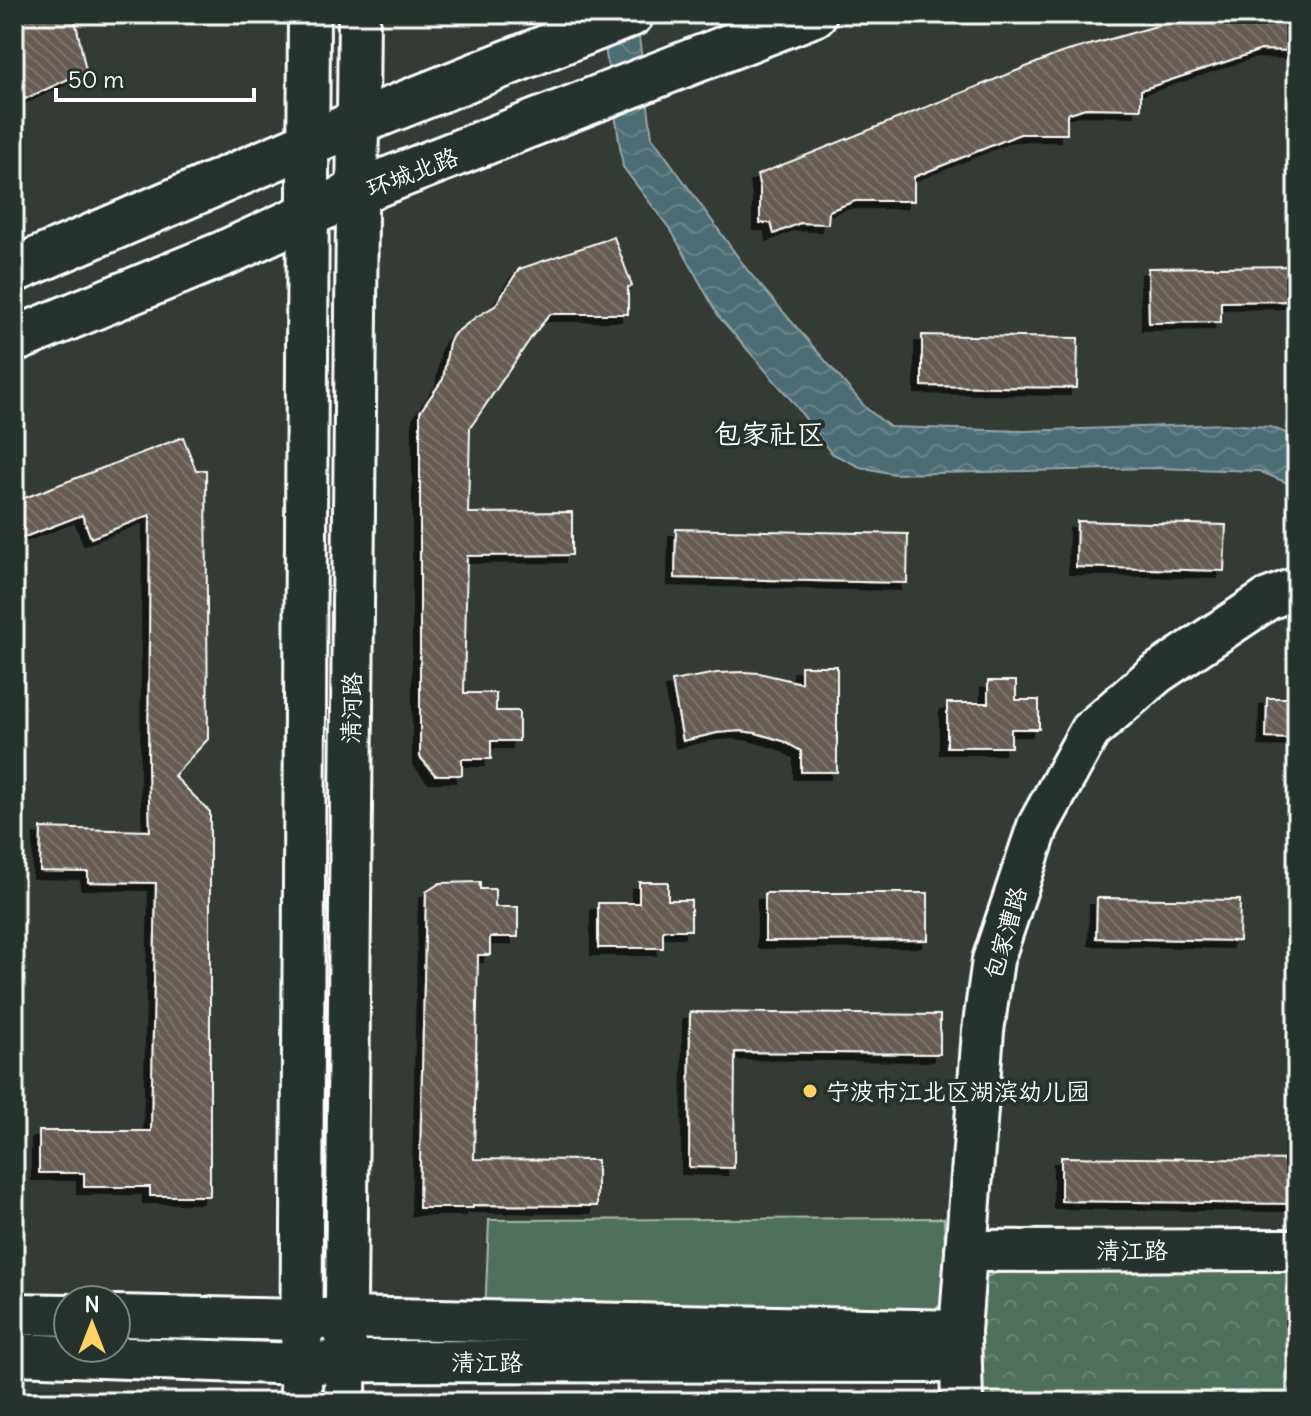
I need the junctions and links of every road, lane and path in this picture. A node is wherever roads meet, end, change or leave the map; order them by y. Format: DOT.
graph roads {
  1 [pos="309,14"];
  2 [pos="359,14"];
  3 [pos="631,14"];
  4 [pos="814,14"];
  5 [pos="359,122"];
  6 [pos="310,145"];
  7 [pos="357,192"];
  8 [pos="309,213"];
  9 [pos="14,270"];
  10 [pos="14,340"];
  11 [pos="1297,588"];
  12 [pos="1297,1250"];
  13 [pos="966,1251"];
  14 [pos="14,1314"];
  15 [pos="52,1315"];
  16 [pos="132,1316"];
  17 [pos="345,1318"];
  18 [pos="302,1320"];
  19 [pos="960,1347"];
  20 [pos="14,1354"];
  21 [pos="345,1361"];
  22 [pos="301,1383"];
  23 [pos="345,1402"];
  24 [pos="962,1402"];
  1 -- 6 [label="street, 清河路"];
  2 -- 5 [label="street, 清河路"];
  3 -- 5 [label="main road"];
  4 -- 7 [label="main road, 环城北路"];
  5 -- 6 [label="main road"];
  5 -- 7 [label="street, 清河路"];
  6 -- 8 [label="street, 清河路"];
  6 -- 9 [label="main road"];
  7 -- 8 [label="main road, 环城北路"];
  7 -- 17 [label="street, 清河路"];
  8 -- 10 [label="main road, 环城北路"];
  8 -- 18 [label="street, 清河路"];
  11 -- 13 [label="street, 包家漕路"];
  12 -- 13 [label="street, 清江路"];
  13 -- 19 [label="street, 包家漕路"];
  14 -- 15 [label="street"];
  16 -- 18 [label="street, 清江路"];
  17 -- 18 [label="street, 清江路"];
  17 -- 19 [label="street, 清江路"];
  17 -- 21 [label="street, 清河路"];
  18 -- 22 [label="street, 清河路"];
  19 -- 21 [label="street, 清江路"];
  19 -- 24 [label="street, 包家漕路"];
  20 -- 22 [label="street, 清江路"];
  21 -- 22 [label="street, 清江路"];
  21 -- 23 [label="street, 清河路"];
}
